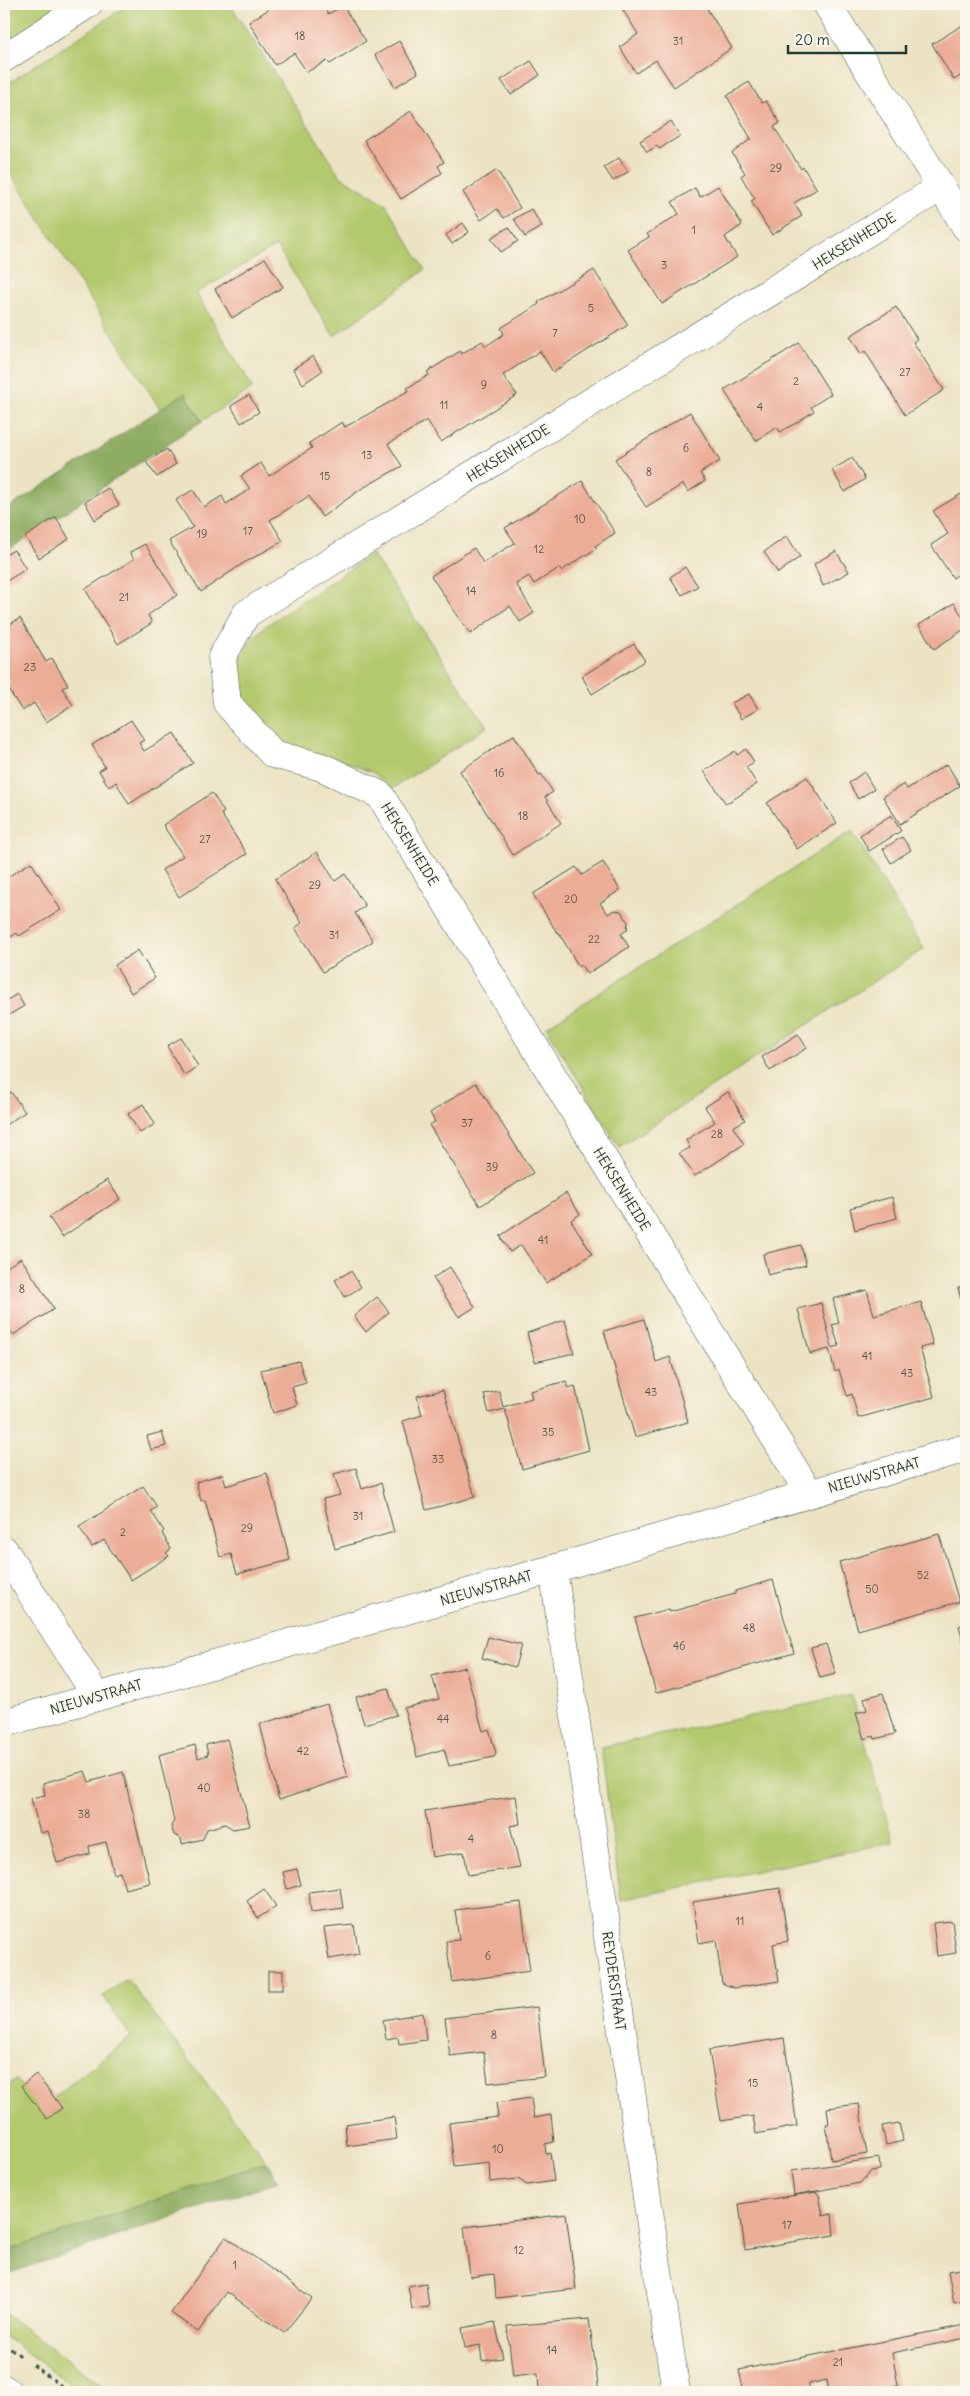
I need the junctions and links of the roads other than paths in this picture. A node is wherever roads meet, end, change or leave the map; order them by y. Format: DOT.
graph roads {
  1 [pos="88,4"];
  2 [pos="827,4"];
  3 [pos="4,58"];
  4 [pos="941,187"];
  5 [pos="966,227"];
  6 [pos="966,1448"];
  7 [pos="809,1493"];
  8 [pos="4,1550"];
  9 [pos="553,1569"];
  10 [pos="97,1697"];
  11 [pos="4,1723"];
  12 [pos="4,2389"];
  13 [pos="8,2392"];
  14 [pos="676,2392"];
  1 -- 3 [label="street"];
  2 -- 4 [label="street"];
  4 -- 5 [label="street"];
  4 -- 7 [label="street, HEKSENHEIDE"];
  6 -- 7 [label="street, NIEUWSTRAAT"];
  7 -- 9 [label="street, NIEUWSTRAAT"];
  8 -- 10 [label="street"];
  9 -- 10 [label="street, NIEUWSTRAAT"];
  9 -- 14 [label="street, REYDERSTRAAT"];
  10 -- 11 [label="street, NIEUWSTRAAT"];
  12 -- 13 [label="street"];
}
